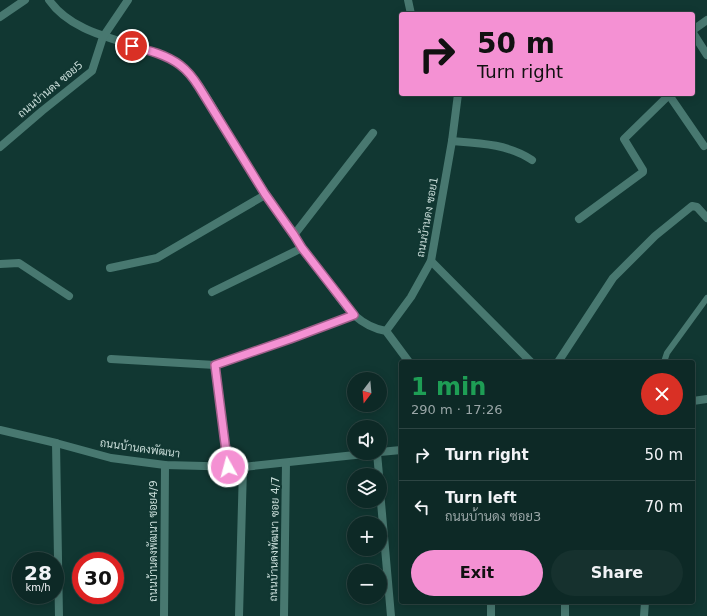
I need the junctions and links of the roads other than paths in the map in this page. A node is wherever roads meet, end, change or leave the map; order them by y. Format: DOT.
graph roads {
  1 [pos="25,0"];
  2 [pos="49,0"];
  3 [pos="128,0"];
  4 [pos="408,0"];
  5 [pos="411,12"];
  6 [pos="0,17"];
  7 [pos="707,20"];
  8 [pos="695,29"];
  9 [pos="695,36"];
  10 [pos="103,37"];
  11 [pos="707,55"];
  12 [pos="458,96"];
  13 [pos="668,96"];
  14 [pos="670,96"];
  15 [pos="373,133"];
  16 [pos="452,141"];
  17 [pos="704,146"];
  18 [pos="0,147"];
  19 [pos="532,160"];
  20 [pos="265,194"];
  21 [pos="707,218"];
  22 [pos="579,219"];
  23 [pos="294,235"];
  24 [pos="302,248"];
  25 [pos="431,261"];
  26 [pos="0,264"];
  27 [pos="110,268"];
  28 [pos="212,292"];
  29 [pos="69,296"];
  30 [pos="707,298"];
  31 [pos="354,315"];
  32 [pos="386,331"];
  33 [pos="111,359"];
  34 [pos="408,360"];
  35 [pos="529,360"];
  36 [pos="559,360"];
  37 [pos="665,360"];
  38 [pos="215,365"];
  39 [pos="707,399"];
  40 [pos="695,401"];
  41 [pos="0,430"];
  42 [pos="56,443"];
  43 [pos="399,450"];
  44 [pos="387,451"];
  45 [pos="347,456"];
  46 [pos="286,463"];
  47 [pos="165,465"];
  48 [pos="228,467"];
  49 [pos="243,467"];
  50 [pos="381,508"];
  51 [pos="491,604"];
  52 [pos="565,604"];
  53 [pos="645,604"];
  54 [pos="59,616"];
  55 [pos="164,616"];
  56 [pos="239,616"];
  57 [pos="284,616"];
  58 [pos="391,616"];
  59 [pos="491,616"];
  60 [pos="565,616"];
  61 [pos="644,616"];
  1 -- 6 [label="street"];
  2 -- 10 [label="street"];
  3 -- 10 [label="street, ถนนบ้านดง ซอย5"];
  4 -- 5 [label="street"];
  7 -- 8 [label="street"];
  9 -- 11 [label="street"];
  10 -- 18 [label="street, ถนนบ้านดง ซอย5"];
  10 -- 20 [label="street"];
  12 -- 16 [label="street, ถนนบ้านดง ซอย1"];
  13 -- 22 [label="street"];
  14 -- 17 [label="street"];
  15 -- 23 [label="street"];
  16 -- 19 [label="street"];
  16 -- 25 [label="street, ถนนบ้านดง ซอย1"];
  20 -- 23 [label="street"];
  20 -- 27 [label="street"];
  21 -- 36 [label="street"];
  23 -- 24 [label="street"];
  24 -- 28 [label="street"];
  24 -- 31 [label="street"];
  25 -- 32 [label="street, ถนนบ้านดง ซอย1"];
  25 -- 35 [label="street"];
  26 -- 29 [label="street"];
  30 -- 37 [label="lane"];
  31 -- 32 [label="street"];
  31 -- 38 [label="street"];
  32 -- 34 [label="street"];
  33 -- 38 [label="street"];
  38 -- 48 [label="street"];
  39 -- 40 [label="street"];
  41 -- 42 [label="street, ถนนบ้านดงพัฒนา"];
  42 -- 47 [label="street, ถนนบ้านดงพัฒนา"];
  42 -- 54 [label="street"];
  43 -- 44 [label="street"];
  45 -- 46 [label="street, ถนนบ้านดงพัฒนา"];
  46 -- 49 [label="street, ถนนบ้านดงพัฒนา"];
  46 -- 57 [label="street, ถนนบ้านดงพัฒนา ซอย 4/7"];
  47 -- 48 [label="street, ถนนบ้านดงพัฒนา"];
  47 -- 55 [label="street, ถนนบ้านดงพัฒนา ซอย4/9"];
  48 -- 49 [label="street, ถนนบ้านดงพัฒนา"];
  49 -- 56 [label="street"];
  50 -- 58 [label="street"];
  51 -- 59 [label="street"];
  52 -- 60 [label="street"];
  53 -- 61 [label="street"];
}
